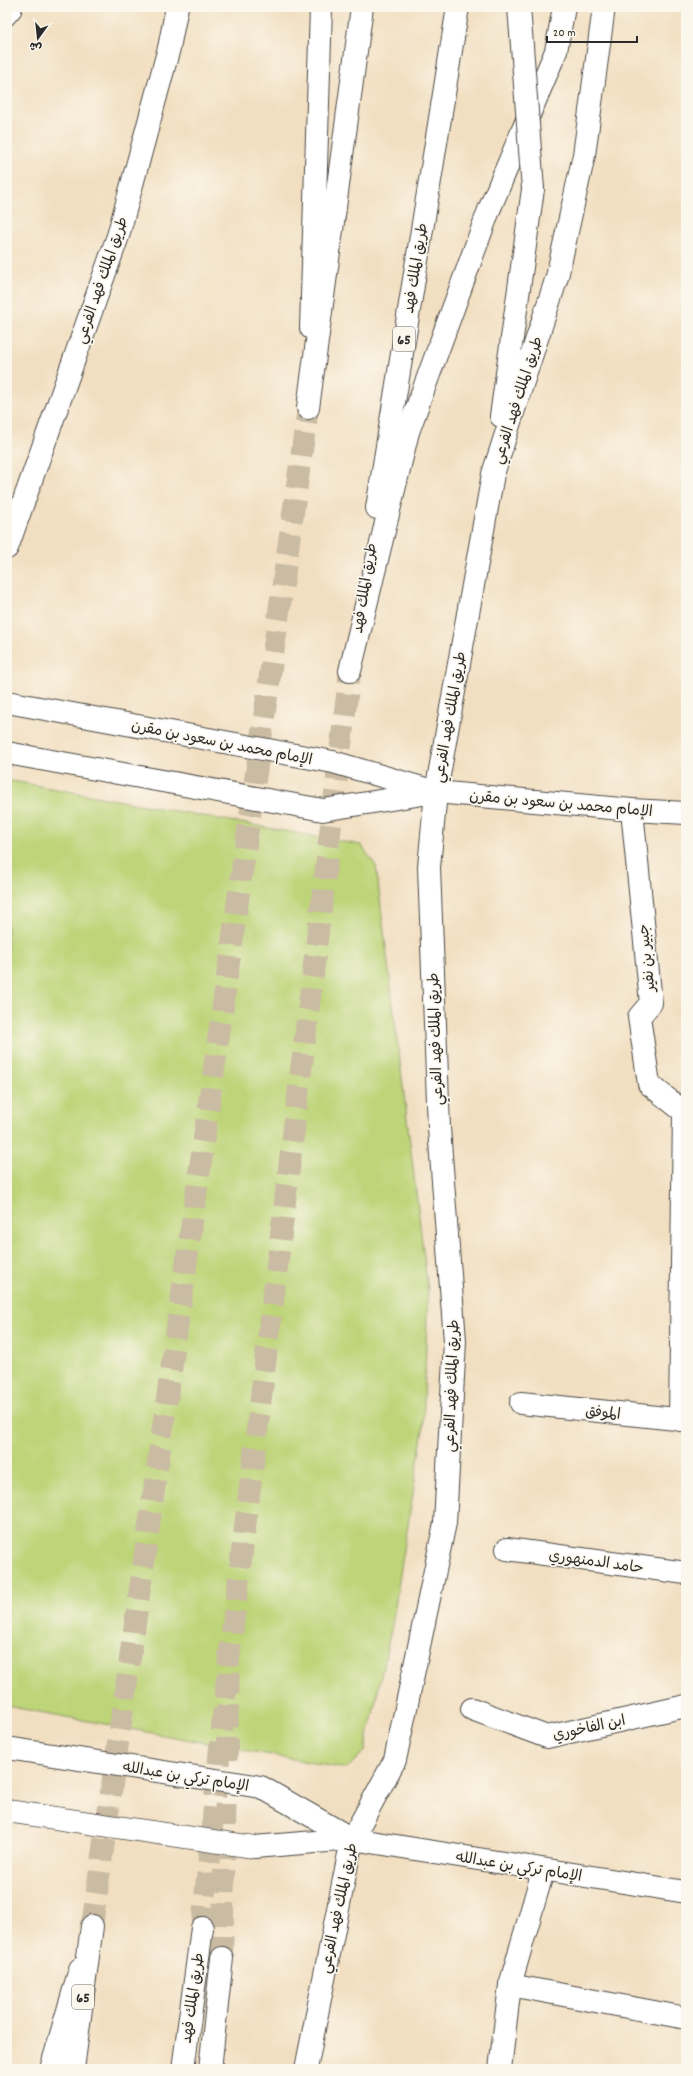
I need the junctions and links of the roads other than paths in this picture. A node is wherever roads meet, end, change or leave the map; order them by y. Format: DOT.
graph roads {
  1 [pos="15,7"];
  2 [pos="177,7"];
  3 [pos="321,7"];
  4 [pos="362,7"];
  5 [pos="458,7"];
  6 [pos="519,7"];
  7 [pos="564,7"];
  8 [pos="604,7"];
  9 [pos="7,19"];
  10 [pos="493,474"];
  11 [pos="7,548"];
  12 [pos="7,702"];
  13 [pos="7,753"];
  14 [pos="436,792"];
  15 [pos="632,810"];
  16 [pos="686,812"];
  17 [pos="521,1403"];
  18 [pos="683,1420"];
  19 [pos="506,1549"];
  20 [pos="686,1573"];
  21 [pos="686,1706"];
  22 [pos="472,1709"];
  23 [pos="7,1748"];
  24 [pos="7,1810"];
  25 [pos="352,1839"];
  26 [pos="543,1870"];
  27 [pos="686,1892"];
  28 [pos="202,1928"];
  29 [pos="222,1958"];
  30 [pos="510,1985"];
  31 [pos="686,2018"];
  32 [pos="51,2069"];
  33 [pos="73,2069"];
  34 [pos="183,2069"];
  35 [pos="210,2069"];
  36 [pos="306,2069"];
  37 [pos="500,2069"];
  1 -- 9 [label="lane"];
  2 -- 11 [label="main road, طريق الملك فهد الفرعي"];
  3 -- 4 [label="main road"];
  5 -- 7 [label="main road, طريق الملك فهد / 65"];
  6 -- 10 [label="main road, bridge"];
  8 -- 10 [label="main road, طريق الملك فهد الفرعي"];
  10 -- 14 [label="main road, طريق الملك فهد الفرعي"];
  12 -- 14 [label="main road, الإمام محمد بن سعود بن مقرن"];
  13 -- 14 [label="main road, الإمام محمد بن سعود بن مقرن"];
  14 -- 15 [label="main road, الإمام محمد بن سعود بن مقرن"];
  14 -- 25 [label="main road, طريق الملك فهد الفرعي"];
  15 -- 16 [label="main road, الإمام محمد بن سعود بن مقرن"];
  15 -- 18 [label="main road, جبير بن نفير"];
  17 -- 18 [label="main road, الموفق"];
  19 -- 20 [label="main road, حامد الدمنهوري"];
  21 -- 22 [label="main road, ابن الفاخوري"];
  23 -- 25 [label="main road, الإمام تركي بن عبدالله"];
  24 -- 25 [label="main road, الإمام تركي بن عبدالله"];
  25 -- 26 [label="main road, الإمام تركي بن عبدالله"];
  25 -- 36 [label="main road, طريق الملك فهد الفرعي"];
  26 -- 27 [label="main road, الإمام تركي بن عبدالله"];
  26 -- 30 [label="main road"];
  28 -- 34 [label="main road, طريق الملك فهد"];
  29 -- 35 [label="main road"];
  30 -- 31 [label="main road"];
  30 -- 37 [label="main road"];
  32 -- 33 [label="main road, 65"];
}
